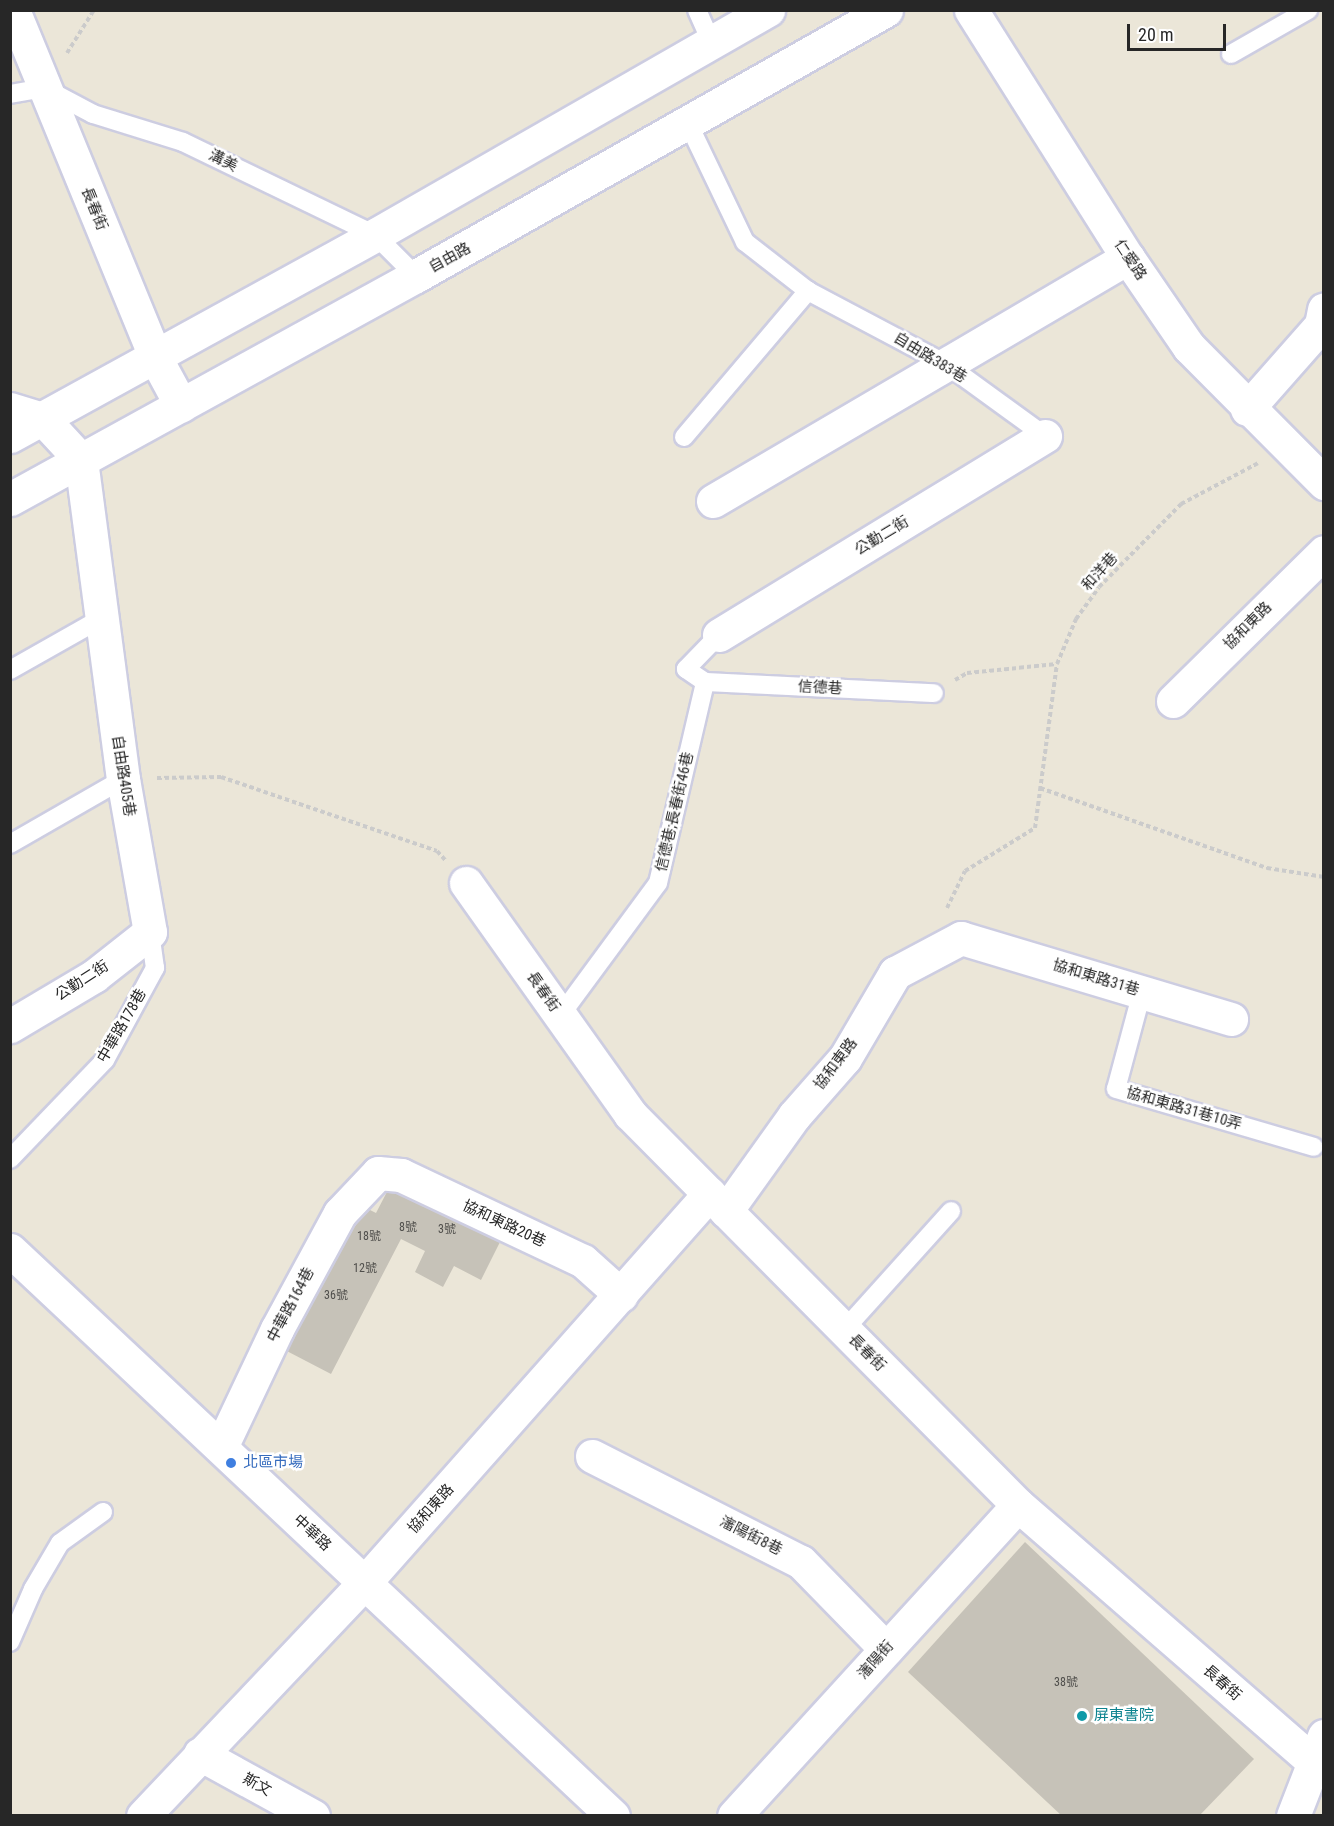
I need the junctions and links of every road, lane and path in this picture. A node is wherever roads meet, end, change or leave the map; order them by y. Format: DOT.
graph roads {
  1 [pos="12,10"];
  2 [pos="94,10"];
  3 [pos="697,10"];
  4 [pos="768,10"];
  5 [pos="886,10"];
  6 [pos="971,10"];
  7 [pos="1308,10"];
  8 [pos="711,41"];
  9 [pos="1231,54"];
  10 [pos="44,88"];
  11 [pos="10,94"];
  12 [pos="688,123"];
  13 [pos="375,235"];
  14 [pos="1128,258"];
  15 [pos="416,276"];
  16 [pos="808,291"];
  17 [pos="1323,309"];
  18 [pos="155,357"];
  19 [pos="946,364"];
  20 [pos="182,405"];
  21 [pos="10,409"];
  22 [pos="1247,409"];
  23 [pos="43,419"];
  24 [pos="10,436"];
  25 [pos="1045,436"];
  26 [pos="684,437"];
  27 [pos="1287,447"];
  28 [pos="81,460"];
  29 [pos="1323,483"];
  30 [pos="10,499"];
  31 [pos="713,501"];
  32 [pos="1323,552"];
  33 [pos="100,619"];
  34 [pos="719,635"];
  35 [pos="1057,664"];
  36 [pos="10,670"];
  37 [pos="705,682"];
  38 [pos="934,693"];
  39 [pos="1173,701"];
  40 [pos="123,779"];
  41 [pos="1040,788"];
  42 [pos="10,844"];
  43 [pos="1323,877"];
  44 [pos="466,883"];
  45 [pos="150,932"];
  46 [pos="961,938"];
  47 [pos="1142,992"];
  48 [pos="560,1016"];
  49 [pos="1231,1019"];
  50 [pos="10,1026"];
  51 [pos="1314,1147"];
  52 [pos="10,1159"];
  53 [pos="378,1173"];
  54 [pos="718,1203"];
  55 [pos="951,1211"];
  56 [pos="10,1250"];
  57 [pos="621,1295"];
  58 [pos="844,1330"];
  59 [pos="221,1447"];
  60 [pos="592,1456"];
  61 [pos="1017,1505"];
  62 [pos="103,1512"];
  63 [pos="365,1582"];
  64 [pos="10,1642"];
  65 [pos="886,1649"];
  66 [pos="200,1754"];
  67 [pos="1320,1756"];
  68 [pos="143,1815"];
  69 [pos="313,1815"];
  70 [pos="614,1815"];
  71 [pos="734,1815"];
  72 [pos="1293,1815"];
  1 -- 10 [label="street, 長春街"];
  2 -- 10 [label="path"];
  3 -- 8 [label="lane"];
  4 -- 8 [label="street"];
  5 -- 12 [label="street, 自由路"];
  6 -- 14 [label="street, 仁愛路"];
  7 -- 9 [label="lane"];
  8 -- 13 [label="street"];
  10 -- 11 [label="lane"];
  10 -- 13 [label="lane, 溝美"];
  10 -- 18 [label="street, 長春街"];
  12 -- 15 [label="street, 自由路"];
  12 -- 16 [label="lane, 自由路383巷"];
  13 -- 15 [label="lane, 溝美"];
  13 -- 18 [label="street"];
  14 -- 19 [label="street"];
  14 -- 22 [label="street, 仁愛路"];
  15 -- 20 [label="street, 自由路"];
  16 -- 19 [label="lane, 自由路383巷"];
  16 -- 26 [label="lane"];
  17 -- 22 [label="street"];
  18 -- 20 [label="street, 長春街"];
  18 -- 23 [label="street"];
  19 -- 25 [label="lane, 自由路383巷"];
  19 -- 31 [label="street"];
  20 -- 28 [label="street, 自由路"];
  21 -- 23 [label="street"];
  22 -- 27 [label="street, 仁愛路"];
  23 -- 24 [label="street"];
  23 -- 28 [label="street"];
  25 -- 34 [label="street, 公勤二街"];
  27 -- 29 [label="street, 仁愛路"];
  27 -- 35 [label="path, 和洋巷"];
  28 -- 30 [label="street, 自由路"];
  28 -- 33 [label="street, 自由路405巷"];
  32 -- 39 [label="street, 協和東路"];
  33 -- 36 [label="lane"];
  33 -- 40 [label="street, 自由路405巷"];
  34 -- 37 [label="lane"];
  35 -- 38 [label="path"];
  35 -- 41 [label="path, 和洋巷"];
  37 -- 38 [label="lane, 信德巷"];
  37 -- 48 [label="lane, 信德巷;長春街46巷"];
  40 -- 42 [label="lane"];
  40 -- 44 [label="path"];
  40 -- 45 [label="street, 自由路405巷"];
  41 -- 43 [label="path"];
  41 -- 46 [label="path, 和洋巷"];
  44 -- 48 [label="street, 長春街"];
  45 -- 50 [label="street, 公勤二街"];
  45 -- 52 [label="lane, 中華路178巷"];
  46 -- 47 [label="street, 協和東路31巷"];
  46 -- 54 [label="street, 協和東路"];
  47 -- 49 [label="street, 協和東路31巷"];
  47 -- 51 [label="lane, 協和東路31巷10弄"];
  48 -- 54 [label="street, 長春街"];
  53 -- 57 [label="street, 協和東路20巷"];
  53 -- 59 [label="street, 中華路164巷"];
  54 -- 57 [label="street, 協和東路"];
  54 -- 58 [label="street, 長春街"];
  55 -- 58 [label="lane"];
  56 -- 59 [label="street, 中華路"];
  57 -- 63 [label="street, 協和東路"];
  58 -- 61 [label="street, 長春街"];
  59 -- 63 [label="street, 中華路"];
  60 -- 65 [label="street, 瀋陽街8巷"];
  61 -- 65 [label="street, 瀋陽街"];
  61 -- 67 [label="street, 長春街"];
  62 -- 64 [label="lane"];
  63 -- 66 [label="street, 協和東路"];
  63 -- 70 [label="street, 中華路"];
  65 -- 71 [label="street, 瀋陽街"];
  66 -- 68 [label="street, 協和東路"];
  66 -- 69 [label="street, 斯文"];
  67 -- 72 [label="street"];
}
